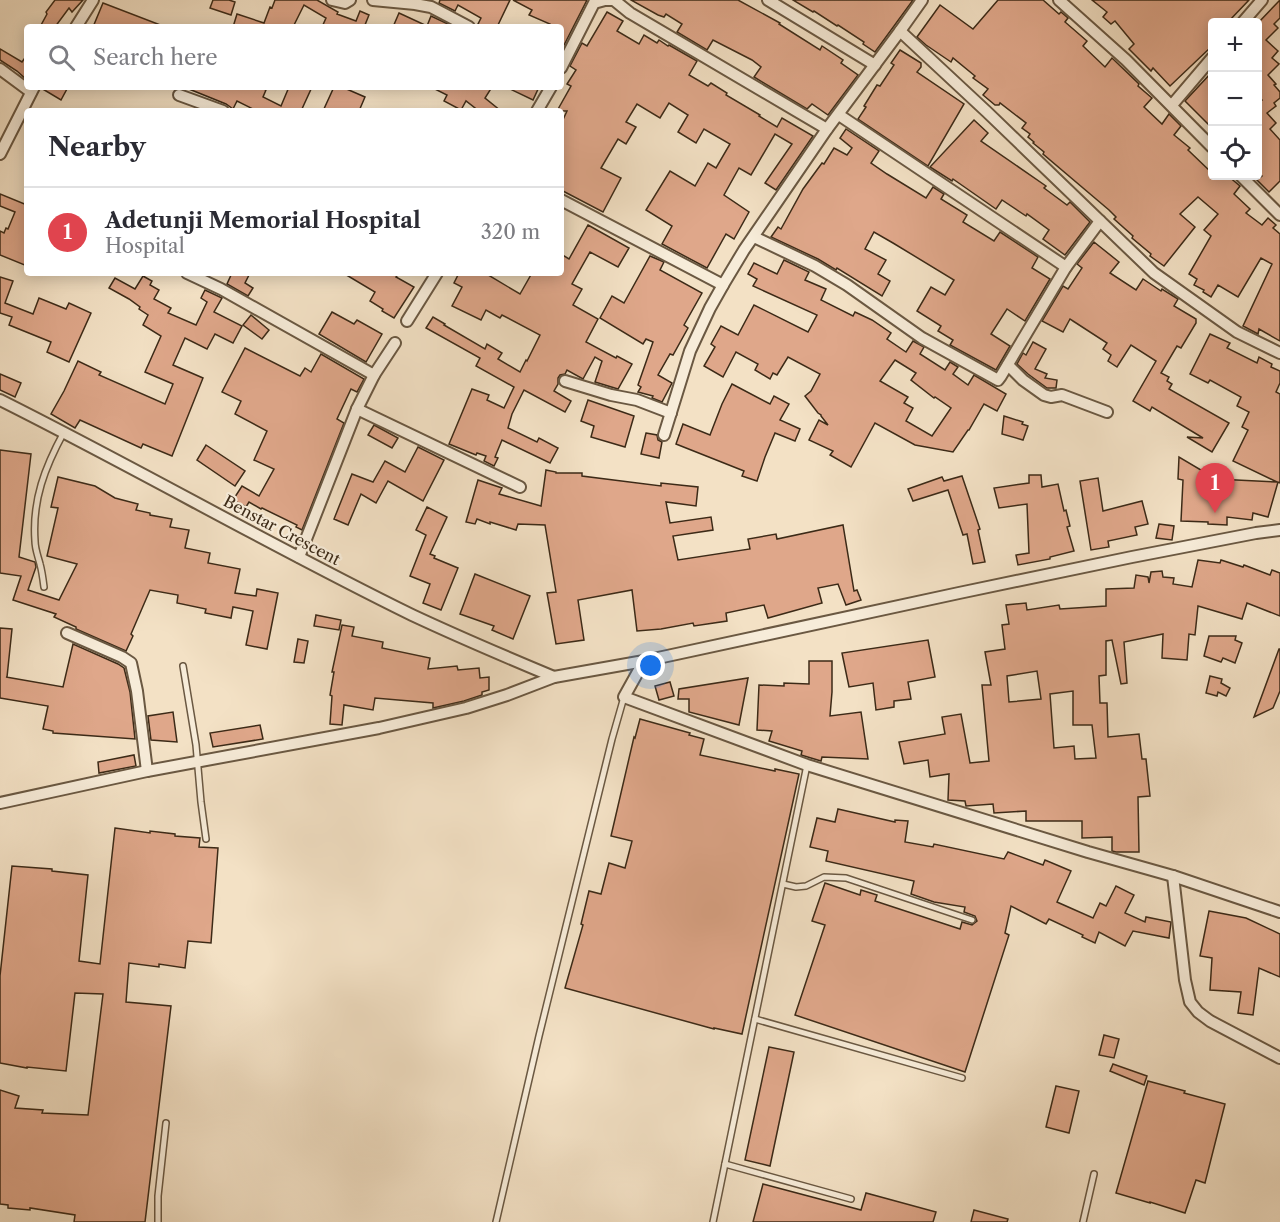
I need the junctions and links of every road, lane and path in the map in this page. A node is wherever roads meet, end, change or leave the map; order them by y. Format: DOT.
graph roads {
  1 [pos="93,0"];
  2 [pos="332,0"];
  3 [pos="350,0"];
  4 [pos="373,0"];
  5 [pos="614,0"];
  6 [pos="768,0"];
  7 [pos="922,0"];
  8 [pos="1059,0"];
  9 [pos="1262,0"];
  10 [pos="1246,18"];
  11 [pos="78,24"];
  12 [pos="463,24"];
  13 [pos="900,31"];
  14 [pos="564,62"];
  15 [pos="1208,63"];
  16 [pos="875,65"];
  17 [pos="0,69"];
  18 [pos="24,84"];
  19 [pos="32,90"];
  20 [pos="549,90"];
  21 [pos="179,95"];
  22 [pos="1172,105"];
  23 [pos="216,108"];
  24 [pos="539,108"];
  25 [pos="839,115"];
  26 [pos="827,129"];
  27 [pos="1208,143"];
  28 [pos="0,154"];
  29 [pos="1245,180"];
  30 [pos="564,202"];
  31 [pos="1280,215"];
  32 [pos="1100,221"];
  33 [pos="753,237"];
  34 [pos="1066,267"];
  35 [pos="193,276"];
  36 [pos="435,276"];
  37 [pos="723,285"];
  38 [pos="407,321"];
  39 [pos="394,343"];
  40 [pos="1280,353"];
  41 [pos="1008,365"];
  42 [pos="374,375"];
  43 [pos="565,381"];
  44 [pos="0,400"];
  45 [pos="357,409"];
  46 [pos="671,412"];
  47 [pos="1107,412"];
  48 [pos="64,432"];
  49 [pos="664,435"];
  50 [pos="520,487"];
  51 [pos="1280,530"];
  52 [pos="299,557"];
  53 [pos="44,587"];
  54 [pos="67,633"];
  55 [pos="644,661"];
  56 [pos="183,666"];
  57 [pos="554,677"];
  58 [pos="624,697"];
  59 [pos="198,763"];
  60 [pos="807,765"];
  61 [pos="147,771"];
  62 [pos="0,803"];
  63 [pos="206,839"];
  64 [pos="1173,876"];
  65 [pos="783,884"];
  66 [pos="1280,912"];
  67 [pos="972,920"];
  68 [pos="755,1019"];
  69 [pos="1280,1058"];
  70 [pos="962,1078"];
  71 [pos="166,1123"];
  72 [pos="725,1164"];
  73 [pos="1094,1174"];
  74 [pos="851,1199"];
  75 [pos="158,1222"];
  76 [pos="496,1222"];
  77 [pos="713,1222"];
  78 [pos="1083,1222"];
  1 -- 11 [label="street"];
  2 -- 3 [label="street"];
  4 -- 12 [label="street"];
  5 -- 14 [label="street"];
  5 -- 26 [label="street"];
  6 -- 16 [label="street"];
  7 -- 13 [label="street"];
  8 -- 22 [label="street"];
  9 -- 10 [label="street"];
  13 -- 16 [label="street"];
  13 -- 32 [label="street"];
  15 -- 22 [label="street"];
  16 -- 25 [label="street"];
  17 -- 18 [label="street"];
  19 -- 28 [label="street"];
  20 -- 24 [label="street"];
  21 -- 23 [label="street"];
  22 -- 27 [label="street"];
  25 -- 26 [label="street"];
  25 -- 34 [label="street"];
  26 -- 33 [label="street"];
  29 -- 31 [label="street"];
  30 -- 37 [label="street"];
  32 -- 34 [label="street"];
  32 -- 40 [label="street"];
  33 -- 37 [label="street"];
  33 -- 41 [label="street"];
  34 -- 41 [label="street"];
  35 -- 42 [label="street"];
  36 -- 38 [label="street"];
  37 -- 46 [label="street"];
  39 -- 42 [label="street"];
  41 -- 47 [label="street"];
  42 -- 45 [label="street"];
  43 -- 46 [label="street"];
  44 -- 48 [label="street, Benstar Crescent"];
  45 -- 50 [label="street"];
  45 -- 52 [label="street"];
  46 -- 49 [label="street"];
  48 -- 52 [label="street, Benstar Crescent"];
  48 -- 53 [label="lane"];
  51 -- 55 [label="street"];
  52 -- 57 [label="street, Benstar Crescent"];
  54 -- 61 [label="street"];
  55 -- 57 [label="street"];
  55 -- 58 [label="street"];
  56 -- 59 [label="lane"];
  57 -- 59 [label="street"];
  58 -- 60 [label="street"];
  58 -- 76 [label="lane"];
  59 -- 61 [label="street"];
  59 -- 63 [label="lane"];
  60 -- 64 [label="street"];
  60 -- 65 [label="lane"];
  61 -- 62 [label="street"];
  64 -- 66 [label="street"];
  64 -- 69 [label="street"];
  65 -- 67 [label="lane"];
  65 -- 68 [label="lane"];
  68 -- 70 [label="lane"];
  68 -- 72 [label="lane"];
  71 -- 75 [label="lane"];
  72 -- 74 [label="lane"];
  72 -- 77 [label="lane"];
  73 -- 78 [label="lane"];
}
